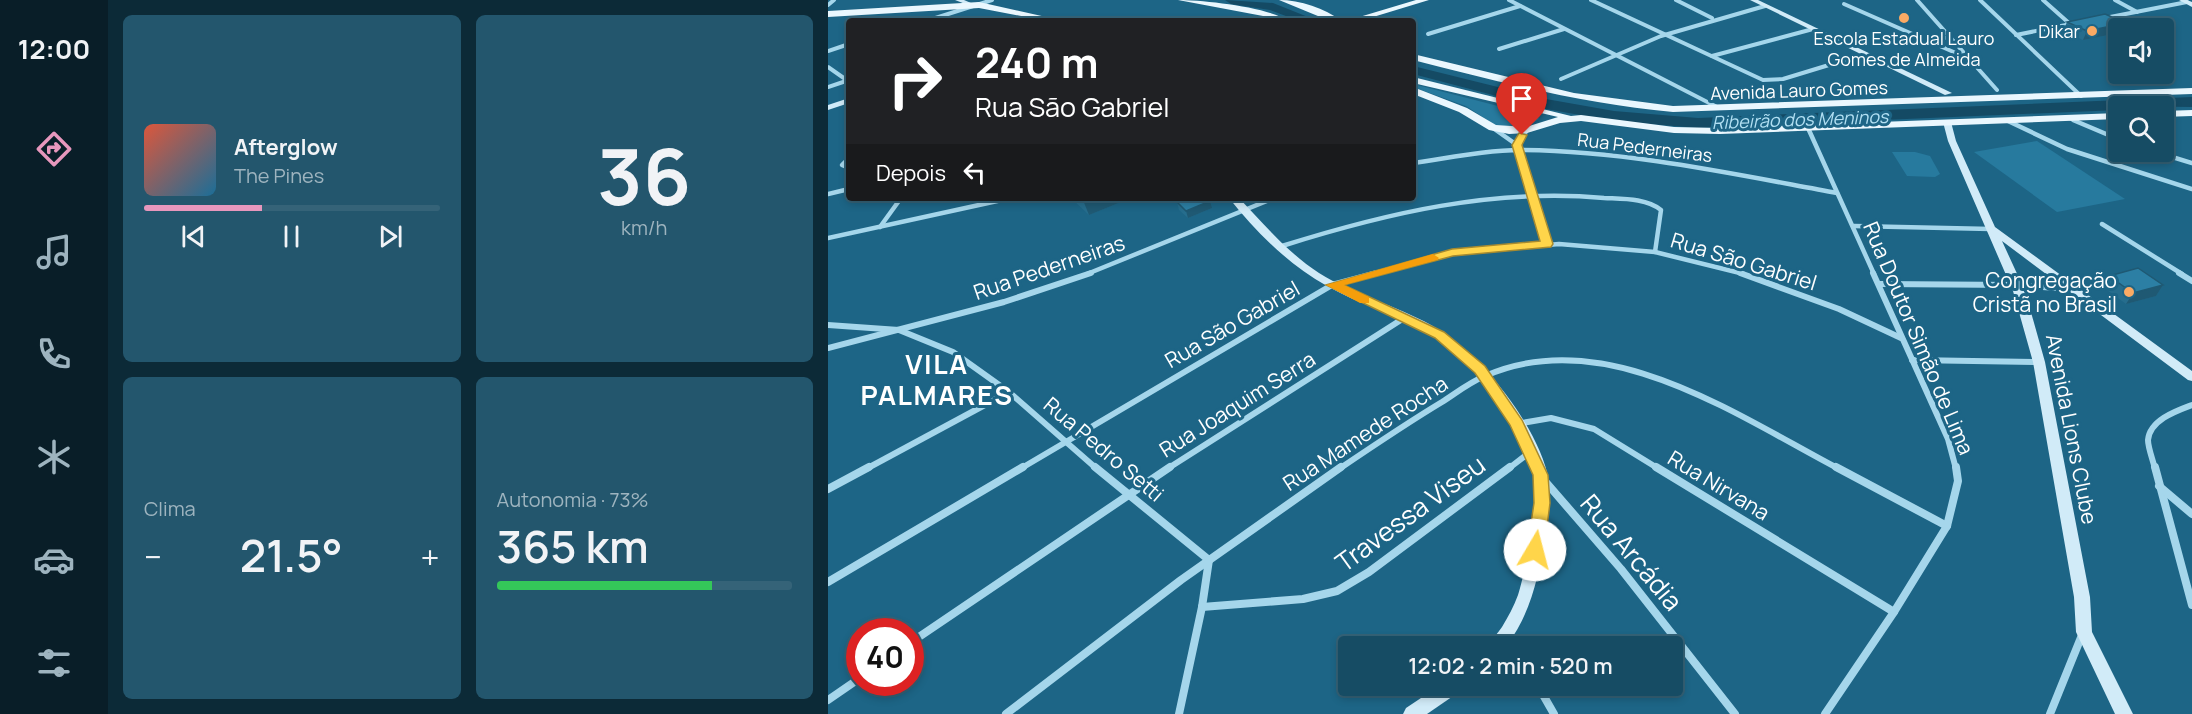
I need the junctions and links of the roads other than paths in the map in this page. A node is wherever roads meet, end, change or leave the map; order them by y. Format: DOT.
graph roads {
  1 [pos="834,0"];
  2 [pos="958,0"];
  3 [pos="992,0"];
  4 [pos="1182,0"];
  5 [pos="1283,0"];
  6 [pos="1425,0"];
  7 [pos="1438,0"];
  8 [pos="1509,0"];
  9 [pos="1591,0"];
  10 [pos="1676,0"];
  11 [pos="1753,0"];
  12 [pos="1917,0"];
  13 [pos="1980,0"];
  14 [pos="2043,0"];
  15 [pos="2115,0"];
  16 [pos="2187,2"];
  17 [pos="1844,4"];
  18 [pos="828,5"];
  19 [pos="977,5"];
  20 [pos="1520,6"];
  21 [pos="1765,6"];
  22 [pos="2137,12"];
  23 [pos="828,14"];
  24 [pos="936,18"];
  25 [pos="1031,18"];
  26 [pos="1268,18"];
  27 [pos="1331,18"];
  28 [pos="1361,18"];
  29 [pos="1375,18"];
  30 [pos="2104,18"];
  31 [pos="1713,19"];
  32 [pos="2082,22"];
  33 [pos="2070,24"];
  34 [pos="1564,29"];
  35 [pos="1813,29"];
  36 [pos="1663,33"];
  37 [pos="1428,34"];
  38 [pos="2016,35"];
  39 [pos="1951,37"];
  40 [pos="1925,39"];
  41 [pos="846,45"];
  42 [pos="1499,49"];
  43 [pos="828,51"];
  44 [pos="1613,54"];
  45 [pos="1865,54"];
  46 [pos="1712,56"];
  47 [pos="1965,57"];
  48 [pos="1416,58"];
  49 [pos="828,67"];
  50 [pos="1560,79"];
  51 [pos="846,80"];
  52 [pos="1416,81"];
  53 [pos="846,82"];
  54 [pos="828,87"];
  55 [pos="1997,90"];
  56 [pos="1416,91"];
  57 [pos="2192,91"];
  58 [pos="1948,93"];
  59 [pos="2081,96"];
  60 [pos="846,101"];
  61 [pos="828,108"];
  62 [pos="1528,108"];
  63 [pos="1722,109"];
  64 [pos="2192,113"];
  65 [pos="2174,114"];
  66 [pos="2108,116"];
  67 [pos="1581,118"];
  68 [pos="2068,118"];
  69 [pos="2008,121"];
  70 [pos="1947,122"];
  71 [pos="1542,124"];
  72 [pos="1494,128"];
  73 [pos="1808,128"];
  74 [pos="1527,130"];
  75 [pos="2108,135"];
  76 [pos="1518,147"];
  77 [pos="2174,158"];
  78 [pos="1416,163"];
  79 [pos="2192,163"];
  80 [pos="846,190"];
  81 [pos="2192,191"];
  82 [pos="828,194"];
  83 [pos="1837,194"];
  84 [pos="1534,195"];
  85 [pos="899,201"];
  86 [pos="997,201"];
  87 [pos="1237,201"];
  88 [pos="1265,201"];
  89 [pos="1244,208"];
  90 [pos="2102,224"];
  91 [pos="1854,226"];
  92 [pos="880,227"];
  93 [pos="1991,229"];
  94 [pos="828,238"];
  95 [pos="1547,244"];
  96 [pos="1282,246"];
  97 [pos="1655,252"];
  98 [pos="2192,281"];
  99 [pos="1880,284"];
  100 [pos="1332,285"];
  101 [pos="2016,285"];
  102 [pos="2070,289"];
  103 [pos="1404,318"];
  104 [pos="828,325"];
  105 [pos="899,330"];
  106 [pos="1900,338"];
  107 [pos="828,348"];
  108 [pos="1912,360"];
  109 [pos="2039,362"];
  110 [pos="1485,376"];
  111 [pos="2192,377"];
  112 [pos="1010,392"];
  113 [pos="2192,405"];
  114 [pos="1516,424"];
  115 [pos="1064,442"];
  116 [pos="1530,452"];
  117 [pos="1540,475"];
  118 [pos="2159,486"];
  119 [pos="828,489"];
  120 [pos="1128,493"];
  121 [pos="2192,514"];
  122 [pos="1947,526"];
  123 [pos="1209,560"];
  124 [pos="828,582"];
  125 [pos="2192,605"];
  126 [pos="1202,607"];
  127 [pos="1894,612"];
  128 [pos="2084,632"];
  129 [pos="924,633"];
  130 [pos="1508,634"];
  131 [pos="846,688"];
  132 [pos="1438,696"];
  133 [pos="1544,696"];
  134 [pos="828,700"];
  135 [pos="1006,714"];
  136 [pos="1179,714"];
  137 [pos="1412,714"];
  138 [pos="1554,714"];
  139 [pos="1735,714"];
  140 [pos="1826,714"];
  141 [pos="2050,714"];
  142 [pos="2124,714"];
  1 -- 18 [label="street"];
  2 -- 19 [label="street"];
  3 -- 19 [label="street"];
  4 -- 26 [label="main road"];
  5 -- 27 [label="main road"];
  6 -- 28 [label="main road"];
  7 -- 29 [label="main road"];
  8 -- 20 [label="street"];
  9 -- 36 [label="street"];
  10 -- 31 [label="street"];
  11 -- 21 [label="street"];
  12 -- 39 [label="street"];
  13 -- 38 [label="street"];
  14 -- 33 [label="street"];
  15 -- 22 [label="street"];
  16 -- 22 [label="street"];
  17 -- 40 [label="street"];
  19 -- 23 [label="main road"];
  19 -- 24 [label="street"];
  19 -- 25 [label="main road"];
  20 -- 34 [label="street"];
  20 -- 37 [label="street"];
  21 -- 31 [label="street"];
  21 -- 35 [label="street"];
  22 -- 30 [label="street"];
  31 -- 36 [label="street"];
  32 -- 33 [label="street"];
  33 -- 38 [label="street"];
  34 -- 42 [label="street"];
  34 -- 44 [label="street"];
  35 -- 45 [label="street"];
  35 -- 46 [label="street"];
  36 -- 44 [label="street"];
  36 -- 46 [label="street"];
  38 -- 59 [label="street"];
  39 -- 40 [label="street"];
  39 -- 47 [label="street"];
  40 -- 47 [label="street"];
  41 -- 43 [label="street"];
  44 -- 50 [label="street"];
  44 -- 63 [label="street"];
  45 -- 46 [label="street"];
  45 -- 58 [label="street"];
  47 -- 55 [label="street"];
  48 -- 63 [label="main road, Avenida Lauro Gomes"];
  49 -- 51 [label="street"];
  52 -- 62 [label="main road"];
  53 -- 54 [label="street"];
  56 -- 72 [label="main road"];
  57 -- 59 [label="main road, Avenida Lauro Gomes"];
  59 -- 63 [label="main road, Avenida Lauro Gomes"];
  60 -- 61 [label="street"];
  62 -- 67 [label="main road"];
  62 -- 71 [label="main road"];
  64 -- 65 [label="main road"];
  66 -- 68 [label="main road, Avenida Lauro Gomes"];
  67 -- 71 [label="main road, Avenida Lauro Gomes"];
  67 -- 73 [label="main road, Avenida Lauro Gomes"];
  68 -- 69 [label="main road, Avenida Lauro Gomes"];
  68 -- 75 [label="street"];
  69 -- 70 [label="main road, Avenida Lauro Gomes"];
  69 -- 81 [label="street"];
  70 -- 73 [label="main road, Avenida Lauro Gomes"];
  70 -- 93 [label="street, Avenida Lions Clube"];
  71 -- 74 [label="main road, Avenida Lauro Gomes"];
  72 -- 74 [label="main road"];
  72 -- 76 [label="street"];
  73 -- 83 [label="street, Rua Doutor Simão de Lima"];
  74 -- 76 [label="street"];
  76 -- 78 [label="street, Rua Pederneiras"];
  76 -- 83 [label="street, Rua Pederneiras"];
  76 -- 84 [label="street"];
  77 -- 79 [label="street"];
  80 -- 82 [label="street"];
  83 -- 91 [label="street, Rua Doutor Simão de Lima"];
  84 -- 95 [label="street"];
  84 -- 96 [label="street"];
  84 -- 97 [label="street"];
  85 -- 92 [label="street"];
  86 -- 92 [label="street"];
  87 -- 89 [label="street"];
  88 -- 89 [label="street, Rua Pederneiras"];
  89 -- 96 [label="street"];
  89 -- 105 [label="street, Rua Pederneiras"];
  90 -- 98 [label="street"];
  91 -- 93 [label="street"];
  91 -- 99 [label="street, Rua Doutor Simão de Lima"];
  92 -- 94 [label="street"];
  93 -- 101 [label="street, Avenida Lions Clube"];
  93 -- 102 [label="street"];
  95 -- 97 [label="street, Rua São Gabriel"];
  95 -- 100 [label="street, Rua São Gabriel"];
  96 -- 100 [label="street"];
  97 -- 106 [label="street, Rua São Gabriel"];
  99 -- 101 [label="street"];
  99 -- 106 [label="street, Rua Doutor Simão de Lima"];
  100 -- 103 [label="street"];
  100 -- 115 [label="street, Rua São Gabriel"];
  101 -- 102 [label="street"];
  101 -- 109 [label="street, Avenida Lions Clube"];
  102 -- 111 [label="street"];
  103 -- 110 [label="street"];
  103 -- 120 [label="street, Rua Joaquim Serra"];
  104 -- 105 [label="street, Rua Pedro Setti"];
  105 -- 107 [label="street, Rua Pederneiras"];
  105 -- 112 [label="street, Rua Pedro Setti"];
  106 -- 108 [label="street, Rua Doutor Simão de Lima"];
  108 -- 109 [label="street"];
  108 -- 122 [label="street, Rua Doutor Simão de Lima"];
  109 -- 128 [label="street, Avenida Lions Clube"];
  110 -- 114 [label="street"];
  110 -- 122 [label="street, Rua Mamede Rocha"];
  110 -- 123 [label="street, Rua Mamede Rocha"];
  112 -- 115 [label="street, Rua Pedro Setti"];
  112 -- 119 [label="street"];
  113 -- 118 [label="street"];
  114 -- 116 [label="street"];
  114 -- 127 [label="street, Rua Nirvana"];
  115 -- 120 [label="street, Rua Pedro Setti"];
  115 -- 124 [label="street, Rua São Gabriel"];
  116 -- 117 [label="street"];
  116 -- 126 [label="street, Travessa Viseu"];
  117 -- 130 [label="street"];
  117 -- 139 [label="street, Rua Arcádia"];
  118 -- 121 [label="street"];
  118 -- 125 [label="street"];
  120 -- 123 [label="street, Rua Pedro Setti"];
  120 -- 129 [label="street, Rua Joaquim Serra"];
  122 -- 127 [label="street, Rua Doutor Simão de Lima"];
  123 -- 126 [label="street"];
  123 -- 135 [label="street, Rua Mamede Rocha"];
  126 -- 136 [label="street"];
  127 -- 140 [label="street, Rua Doutor Simão de Lima"];
  128 -- 141 [label="street"];
  128 -- 142 [label="street, Avenida Lions Clube"];
  131 -- 134 [label="street"];
  132 -- 137 [label="street"];
  133 -- 138 [label="street"];
}
